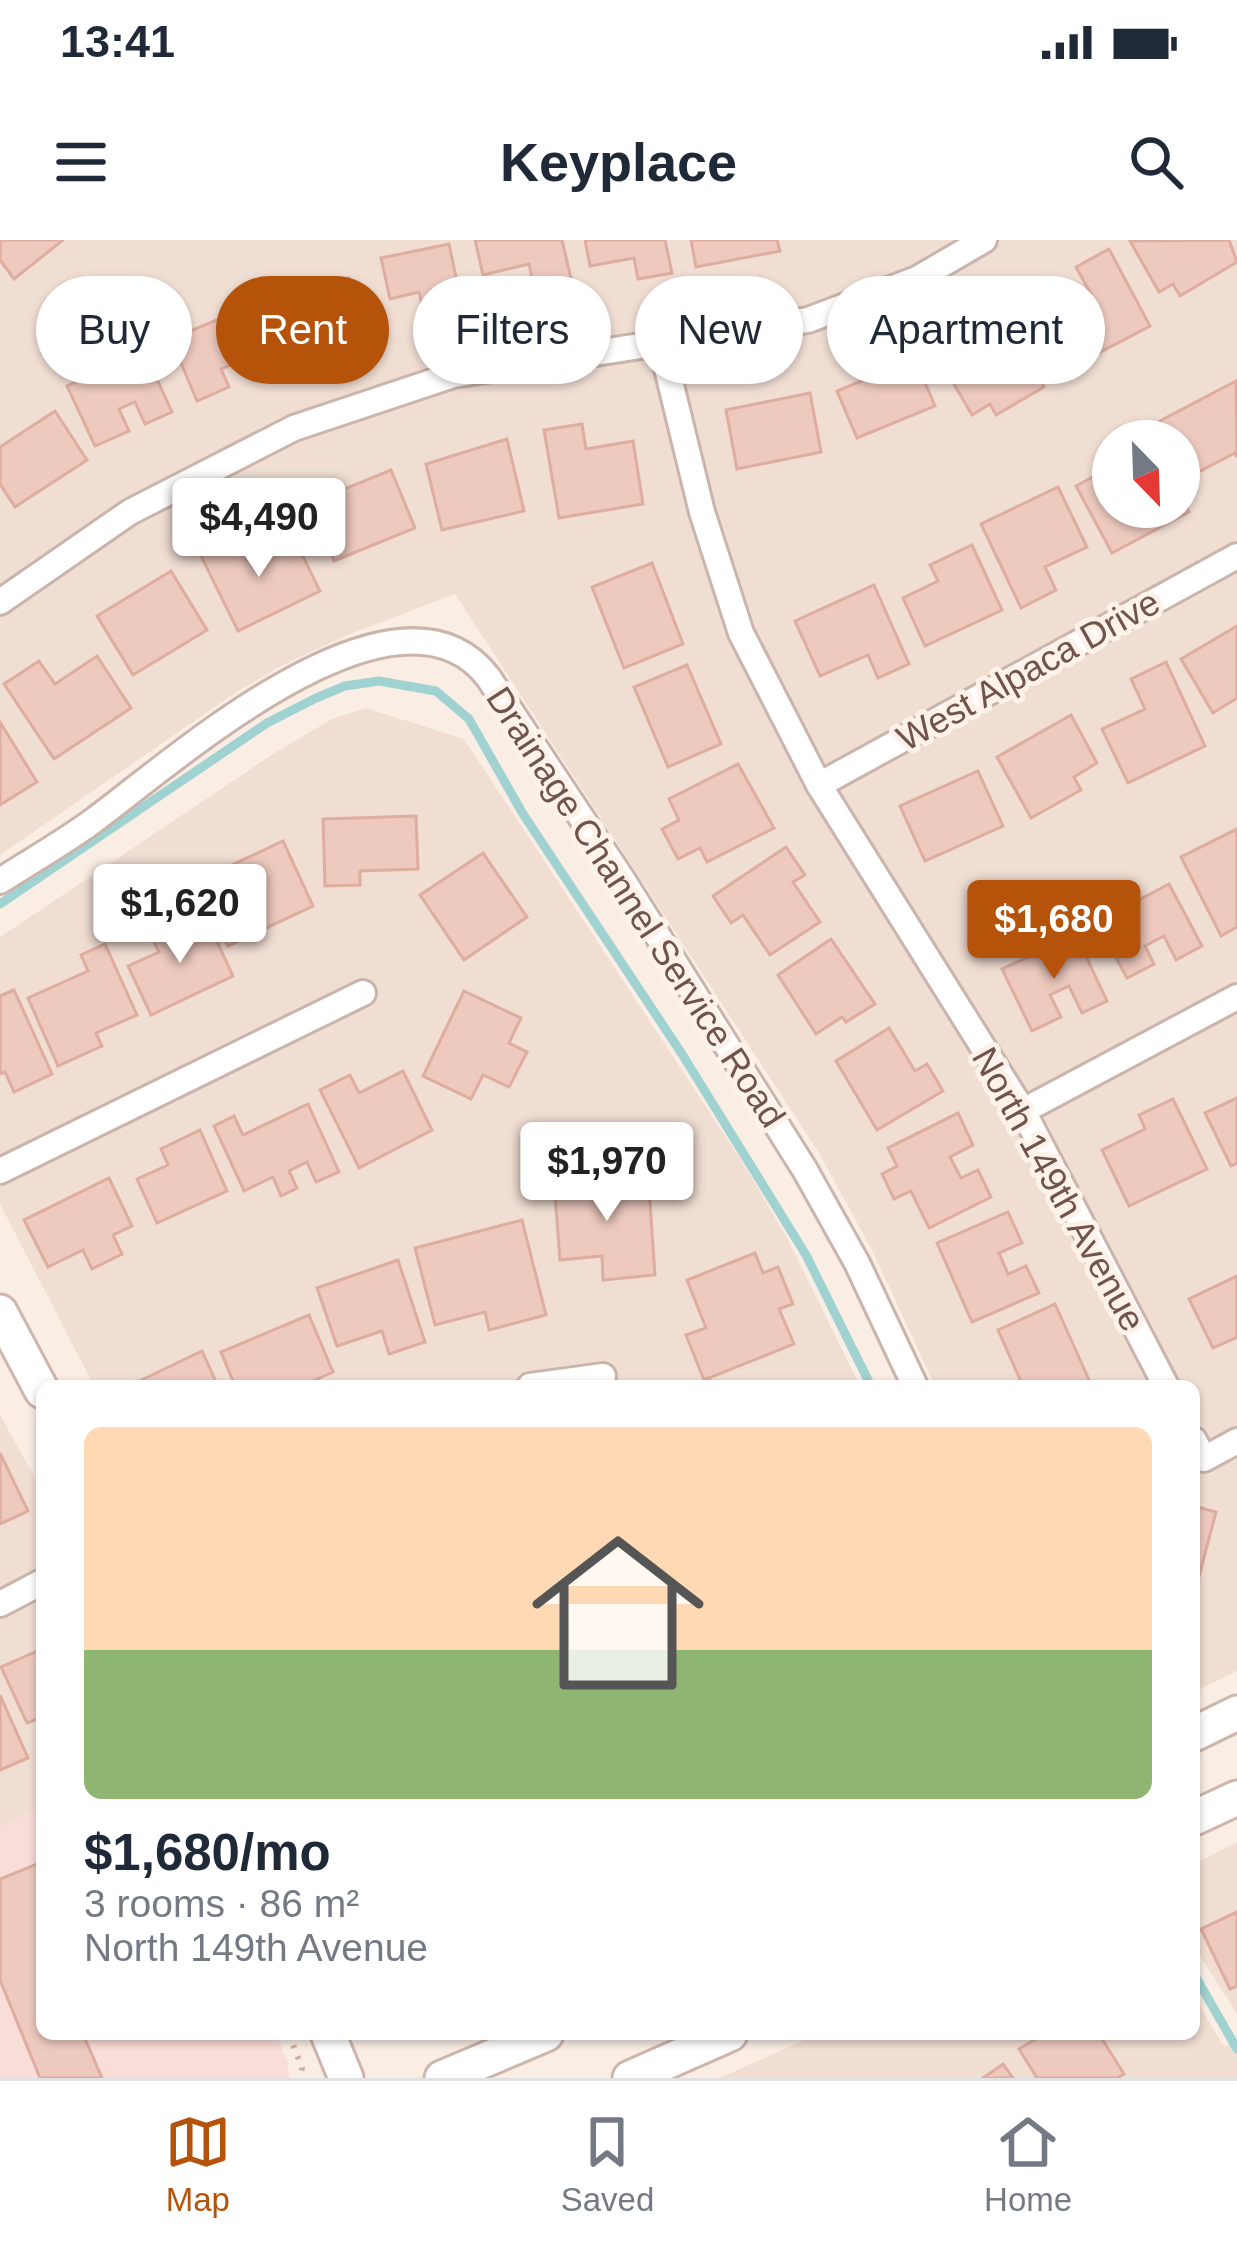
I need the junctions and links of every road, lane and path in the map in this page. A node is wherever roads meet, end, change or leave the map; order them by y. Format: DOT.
graph roads {
  1 [pos="984,240"];
  2 [pos="803,321"];
  3 [pos="635,344"];
  4 [pos="671,384"];
  5 [pos="1237,556"];
  6 [pos="0,602"];
  7 [pos="819,785"];
  8 [pos="0,880"];
  9 [pos="363,992"];
  10 [pos="1237,997"];
  11 [pos="1023,1111"];
  12 [pos="0,1172"];
  13 [pos="0,1312"];
  14 [pos="603,1376"];
  15 [pos="36,1380"];
  16 [pos="574,1380"];
  17 [pos="912,1380"];
  18 [pos="1163,1380"];
  19 [pos="1237,1441"];
  20 [pos="1200,1450"];
  21 [pos="36,1585"];
  22 [pos="0,1604"];
  23 [pos="1237,1713"];
  24 [pos="1200,1731"];
  25 [pos="1237,1798"];
  26 [pos="1200,1815"];
  27 [pos="291,2040"];
  28 [pos="330,2040"];
  29 [pos="532,2040"];
  30 [pos="716,2040"];
  31 [pos="301,2078"];
  32 [pos="346,2078"];
  33 [pos="442,2078"];
  34 [pos="630,2078"];
  1 -- 2 [label="street"];
  3 -- 6 [label="street"];
  4 -- 7 [label="street, North 149th Avenue"];
  5 -- 7 [label="street, West Alpaca Drive"];
  7 -- 11 [label="street, North 149th Avenue"];
  8 -- 17 [label="street, Drainage Channel Service Road"];
  9 -- 12 [label="street"];
  10 -- 11 [label="street"];
  11 -- 18 [label="street, North 149th Avenue"];
  13 -- 15 [label="main road"];
  14 -- 16 [label="street"];
  19 -- 20 [label="street"];
  21 -- 22 [label="street"];
  23 -- 24 [label="main road"];
  25 -- 26 [label="main road"];
  27 -- 31 [label="path"];
  28 -- 32 [label="main road"];
  29 -- 33 [label="main road"];
  30 -- 34 [label="main road"];
}
